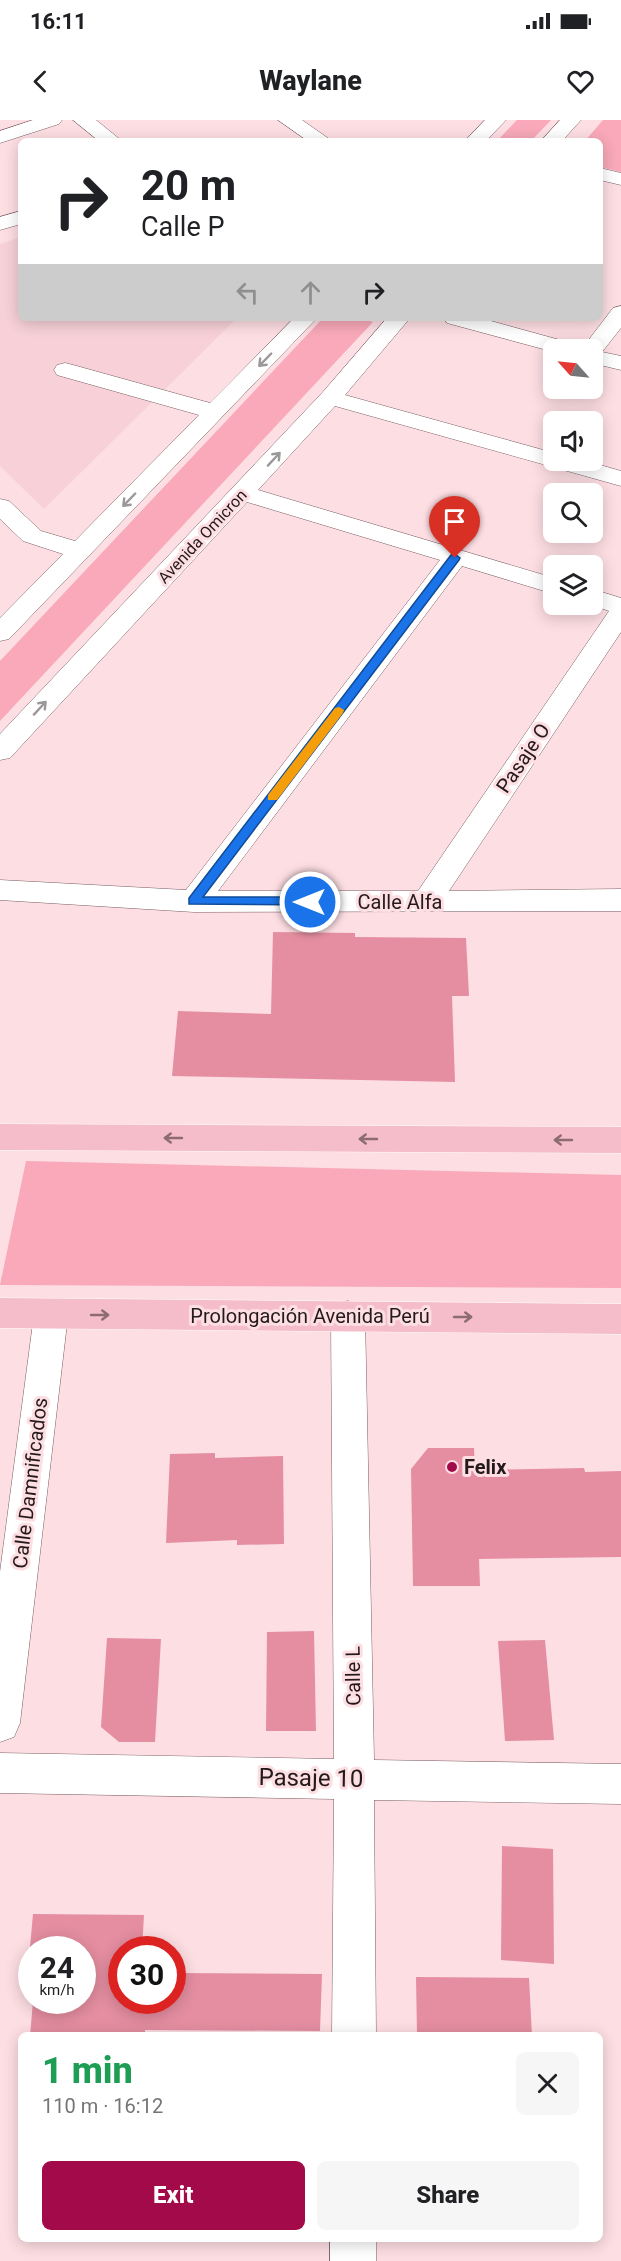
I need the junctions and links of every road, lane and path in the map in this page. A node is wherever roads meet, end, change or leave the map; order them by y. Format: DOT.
graph roads {
  1 [pos="52,120"];
  2 [pos="83,120"];
  3 [pos="288,120"];
  4 [pos="571,120"];
  5 [pos="0,137"];
  6 [pos="108,138"];
  7 [pos="317,138"];
  8 [pos="554,138"];
  9 [pos="603,175"];
  10 [pos="621,179"];
  11 [pos="18,218"];
  12 [pos="0,224"];
  13 [pos="621,313"];
  14 [pos="303,321"];
  15 [pos="396,321"];
  16 [pos="466,321"];
  17 [pos="601,339"];
  18 [pos="543,342"];
  19 [pos="603,359"];
  20 [pos="621,363"];
  21 [pos="65,370"];
  22 [pos="330,398"];
  23 [pos="215,412"];
  24 [pos="543,457"];
  25 [pos="593,471"];
  26 [pos="621,479"];
  27 [pos="243,493"];
  28 [pos="0,506"];
  29 [pos="80,550"];
  30 [pos="455,558"];
  31 [pos="543,583"];
  32 [pos="603,600"];
  33 [pos="621,606"];
  34 [pos="621,614"];
  35 [pos="0,633"];
  36 [pos="0,751"];
  37 [pos="0,890"];
  38 [pos="621,900"];
  39 [pos="194,901"];
  40 [pos="426,902"];
  41 [pos="0,1137"];
  42 [pos="621,1140"];
  43 [pos="0,1313"];
  44 [pos="51,1315"];
  45 [pos="348,1316"];
  46 [pos="621,1319"];
  47 [pos="0,1723"];
  48 [pos="0,1773"];
  49 [pos="354,1779"];
  50 [pos="621,1784"];
  51 [pos="354,2032"];
  52 [pos="353,2242"];
  53 [pos="353,2261"];
  1 -- 5 [label="street"];
  2 -- 6 [label="street"];
  3 -- 7 [label="street"];
  4 -- 8 [label="street"];
  9 -- 10 [label="street"];
  11 -- 12 [label="street"];
  13 -- 17 [label="street"];
  14 -- 23 [label="street, one-way"];
  15 -- 22 [label="street, Avenida Omicron"];
  16 -- 18 [label="street"];
  19 -- 20 [label="street"];
  21 -- 23 [label="street"];
  22 -- 24 [label="street"];
  27 -- 22 [label="street, Avenida Omicron, one-way"];
  23 -- 29 [label="street, one-way"];
  25 -- 26 [label="street"];
  27 -- 30 [label="street"];
  36 -- 27 [label="street, Avenida Omicron, one-way"];
  28 -- 29 [label="street"];
  29 -- 35 [label="street"];
  30 -- 31 [label="street"];
  30 -- 39 [label="street"];
  32 -- 33 [label="street"];
  34 -- 40 [label="street, Pasaje O"];
  37 -- 39 [label="street, Calle Alfa"];
  38 -- 40 [label="street, Calle Alfa"];
  39 -- 40 [label="street, Calle Alfa"];
  42 -- 41 [label="main road, one-way"];
  43 -- 44 [label="main road, Prolongación Avenida Perú"];
  44 -- 45 [label="main road, Prolongación Avenida Perú, one-way"];
  44 -- 47 [label="street, Calle Damnificados"];
  45 -- 46 [label="main road, Prolongación Avenida Perú, one-way"];
  45 -- 49 [label="street, Calle L"];
  48 -- 49 [label="street, Pasaje 10"];
  49 -- 50 [label="street, Pasaje 10"];
  49 -- 51 [label="street, Calle L"];
  52 -- 53 [label="street"];
}
